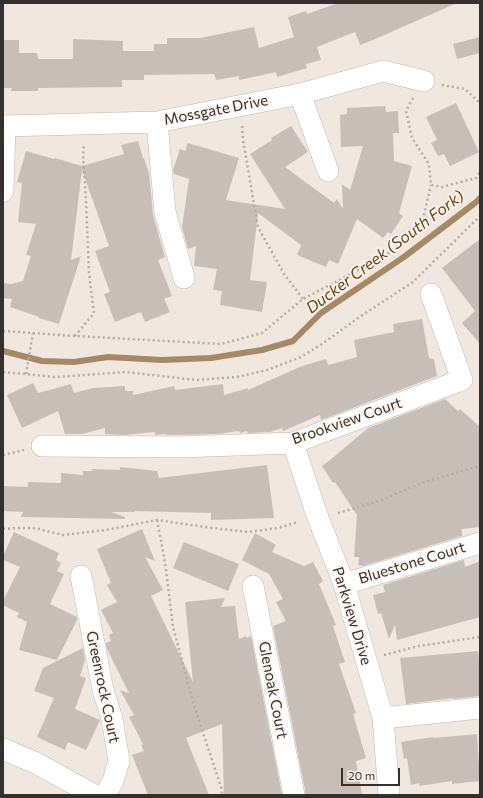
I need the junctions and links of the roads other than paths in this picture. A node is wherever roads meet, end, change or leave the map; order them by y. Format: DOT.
graph roads {
  1 [pos="424,81"];
  2 [pos="300,94"];
  3 [pos="157,122"];
  4 [pos="4,126"];
  5 [pos="328,171"];
  6 [pos="3,191"];
  7 [pos="184,278"];
  8 [pos="431,294"];
  9 [pos="293,443"];
  10 [pos="42,446"];
  11 [pos="480,543"];
  12 [pos="80,576"];
  13 [pos="344,584"];
  14 [pos="253,586"];
  15 [pos="480,708"];
  16 [pos="382,718"];
  17 [pos="3,749"];
  18 [pos="94,795"];
  19 [pos="105,795"];
  20 [pos="294,795"];
  21 [pos="389,795"];
  1 -- 2 [label="street, Mossgate Drive"];
  2 -- 3 [label="street, Mossgate Drive"];
  2 -- 5 [label="street"];
  3 -- 4 [label="street, Mossgate Drive"];
  3 -- 7 [label="street"];
  4 -- 6 [label="street"];
  8 -- 9 [label="street, Brookview Court"];
  9 -- 10 [label="street, Brookview Court"];
  9 -- 13 [label="street, Parkview Drive"];
  11 -- 13 [label="street, Bluestone Court"];
  12 -- 19 [label="street, Greenrock Court"];
  13 -- 16 [label="street, Parkview Drive"];
  14 -- 20 [label="street, Glenoak Court"];
  15 -- 16 [label="street"];
  16 -- 21 [label="street, Parkview Drive"];
  17 -- 18 [label="street"];
}
